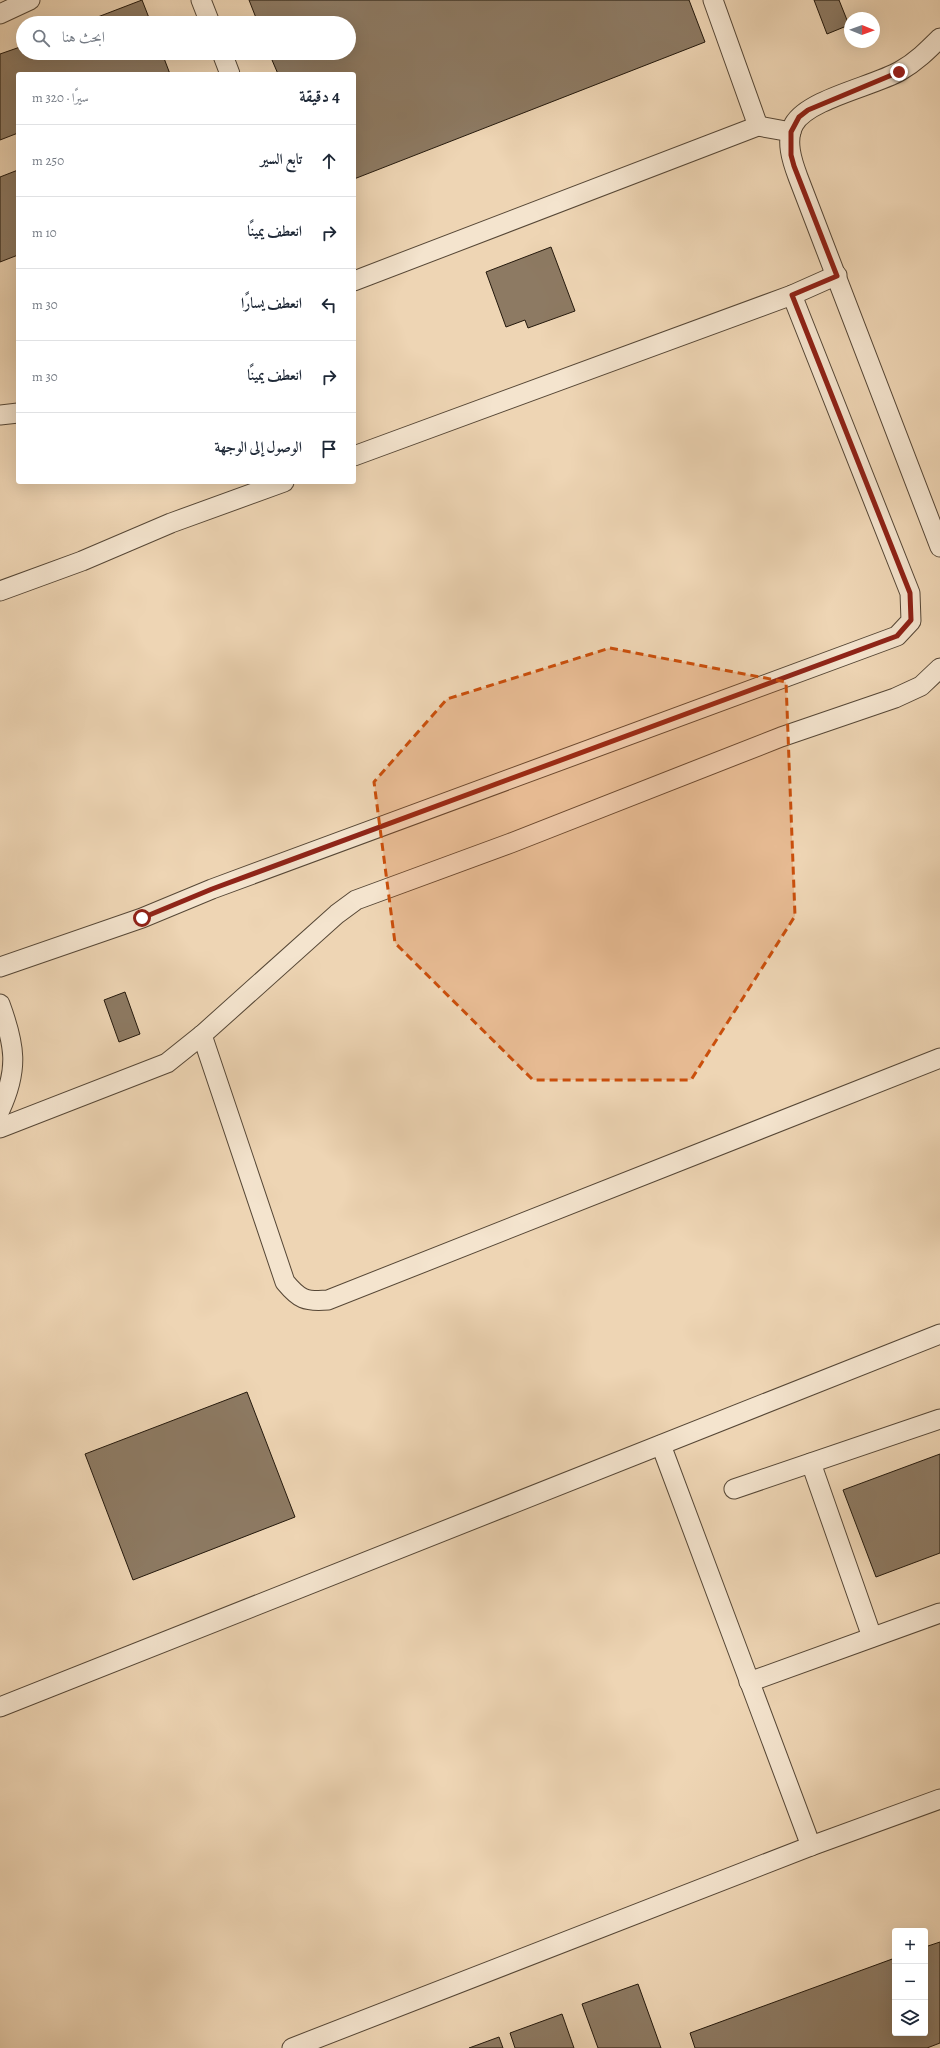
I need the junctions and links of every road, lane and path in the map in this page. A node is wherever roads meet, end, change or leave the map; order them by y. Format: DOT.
graph roads {
  1 [pos="30,0"];
  2 [pos="201,0"];
  3 [pos="713,0"];
  4 [pos="0,14"];
  5 [pos="207,16"];
  6 [pos="940,38"];
  7 [pos="225,60"];
  8 [pos="229,72"];
  9 [pos="758,126"];
  10 [pos="791,132"];
  11 [pos="837,276"];
  12 [pos="356,280"];
  13 [pos="792,295"];
  14 [pos="16,413"];
  15 [pos="0,415"];
  16 [pos="356,455"];
  17 [pos="278,484"];
  18 [pos="940,547"];
  19 [pos="0,591"];
  20 [pos="940,668"];
  21 [pos="0,967"];
  22 [pos="0,1004"];
  23 [pos="202,1035"];
  24 [pos="940,1058"];
  25 [pos="0,1110"];
  26 [pos="0,1128"];
  27 [pos="940,1334"];
  28 [pos="940,1419"];
  29 [pos="661,1445"];
  30 [pos="811,1463"];
  31 [pos="734,1489"];
  32 [pos="940,1613"];
  33 [pos="872,1637"];
  34 [pos="749,1682"];
  35 [pos="0,1707"];
  36 [pos="940,1799"];
  37 [pos="811,1846"];
  38 [pos="292,2048"];
  1 -- 4 [label="lane"];
  2 -- 5 [label="lane"];
  3 -- 9 [label="lane"];
  6 -- 10 [label="lane"];
  7 -- 8 [label="lane"];
  9 -- 10 [label="lane"];
  9 -- 12 [label="lane"];
  10 -- 11 [label="lane"];
  11 -- 13 [label="lane"];
  11 -- 18 [label="lane"];
  13 -- 16 [label="lane"];
  13 -- 21 [label="lane"];
  14 -- 15 [label="lane"];
  17 -- 19 [label="lane"];
  20 -- 23 [label="lane"];
  22 -- 25 [label="lane"];
  23 -- 24 [label="lane"];
  23 -- 26 [label="lane"];
  27 -- 29 [label="lane"];
  28 -- 30 [label="lane"];
  29 -- 34 [label="lane"];
  29 -- 35 [label="lane"];
  30 -- 31 [label="lane"];
  30 -- 33 [label="lane"];
  32 -- 33 [label="lane"];
  33 -- 34 [label="lane"];
  34 -- 37 [label="lane"];
  36 -- 37 [label="lane"];
  37 -- 38 [label="lane"];
}
